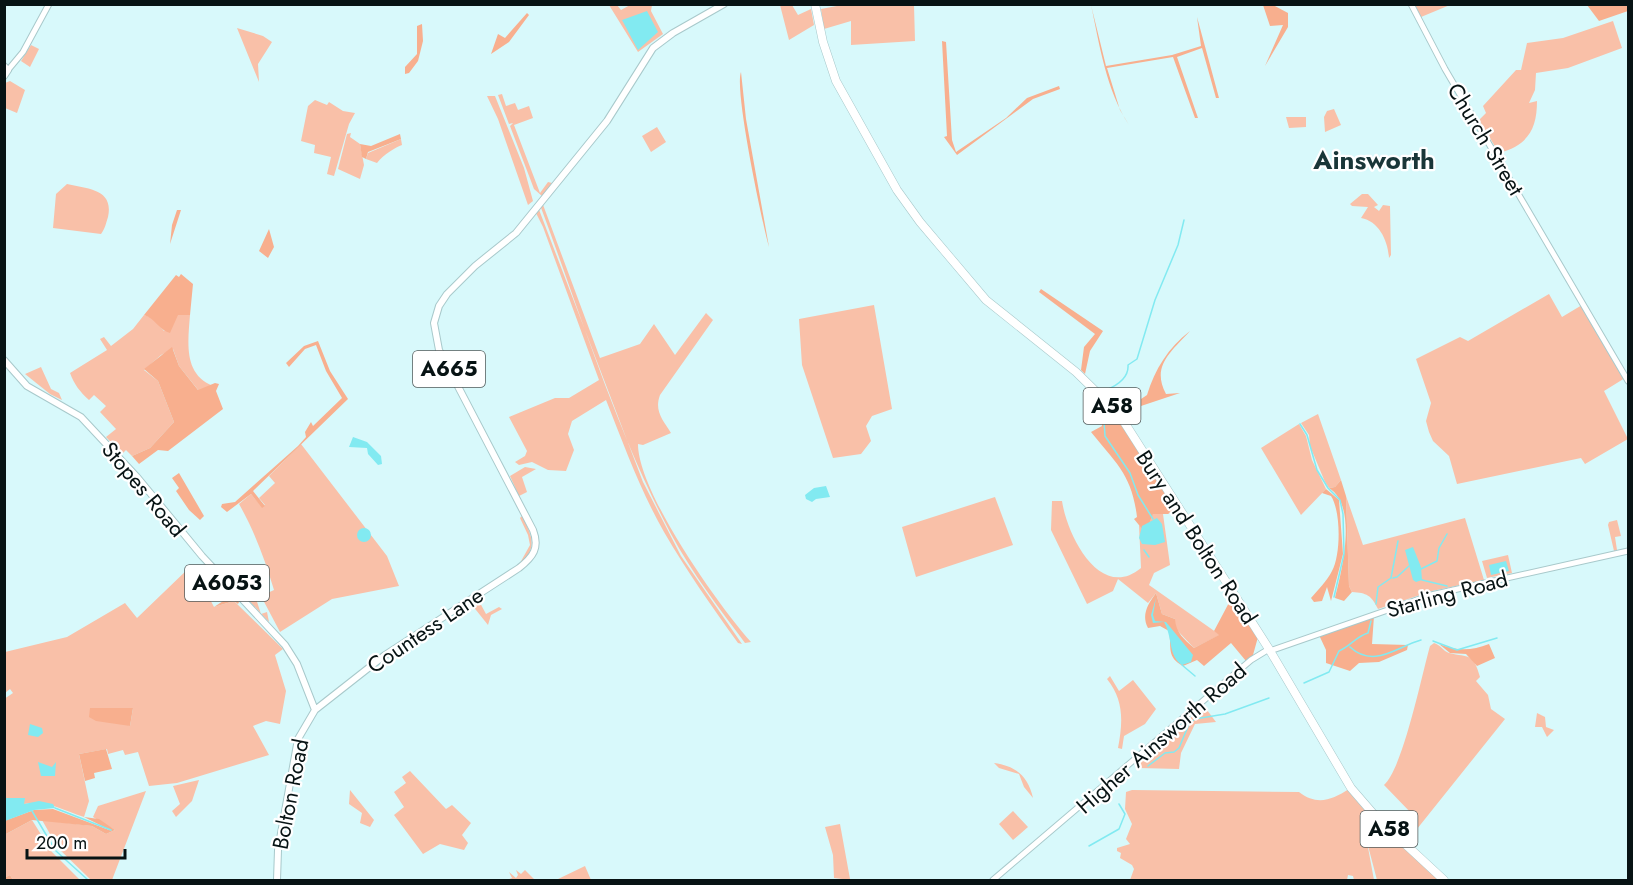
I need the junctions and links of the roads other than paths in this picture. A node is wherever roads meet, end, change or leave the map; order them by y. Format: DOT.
graph roads {
  1 [pos="49,4"];
  2 [pos="724,4"];
  3 [pos="815,4"];
  4 [pos="1411,4"];
  5 [pos="6,71"];
  6 [pos="4,360"];
  7 [pos="1629,381"];
  8 [pos="1629,551"];
  9 [pos="1270,650"];
  10 [pos="315,711"];
  11 [pos="277,880"];
  12 [pos="993,880"];
  13 [pos="1444,880"];
  1 -- 5 [label="main road"];
  2 -- 10 [label="main road, Countess Lane / A665"];
  3 -- 9 [label="highway, Bury and Bolton Road / A58"];
  4 -- 7 [label="main road, Church Street"];
  6 -- 10 [label="main road, Stopes Road / A6053"];
  8 -- 9 [label="main road, Starling Road"];
  9 -- 12 [label="main road, Higher Ainsworth Road"];
  9 -- 13 [label="highway, Bury and Bolton Road / A58"];
  10 -- 11 [label="main road, Bolton Road / A665"];
}
